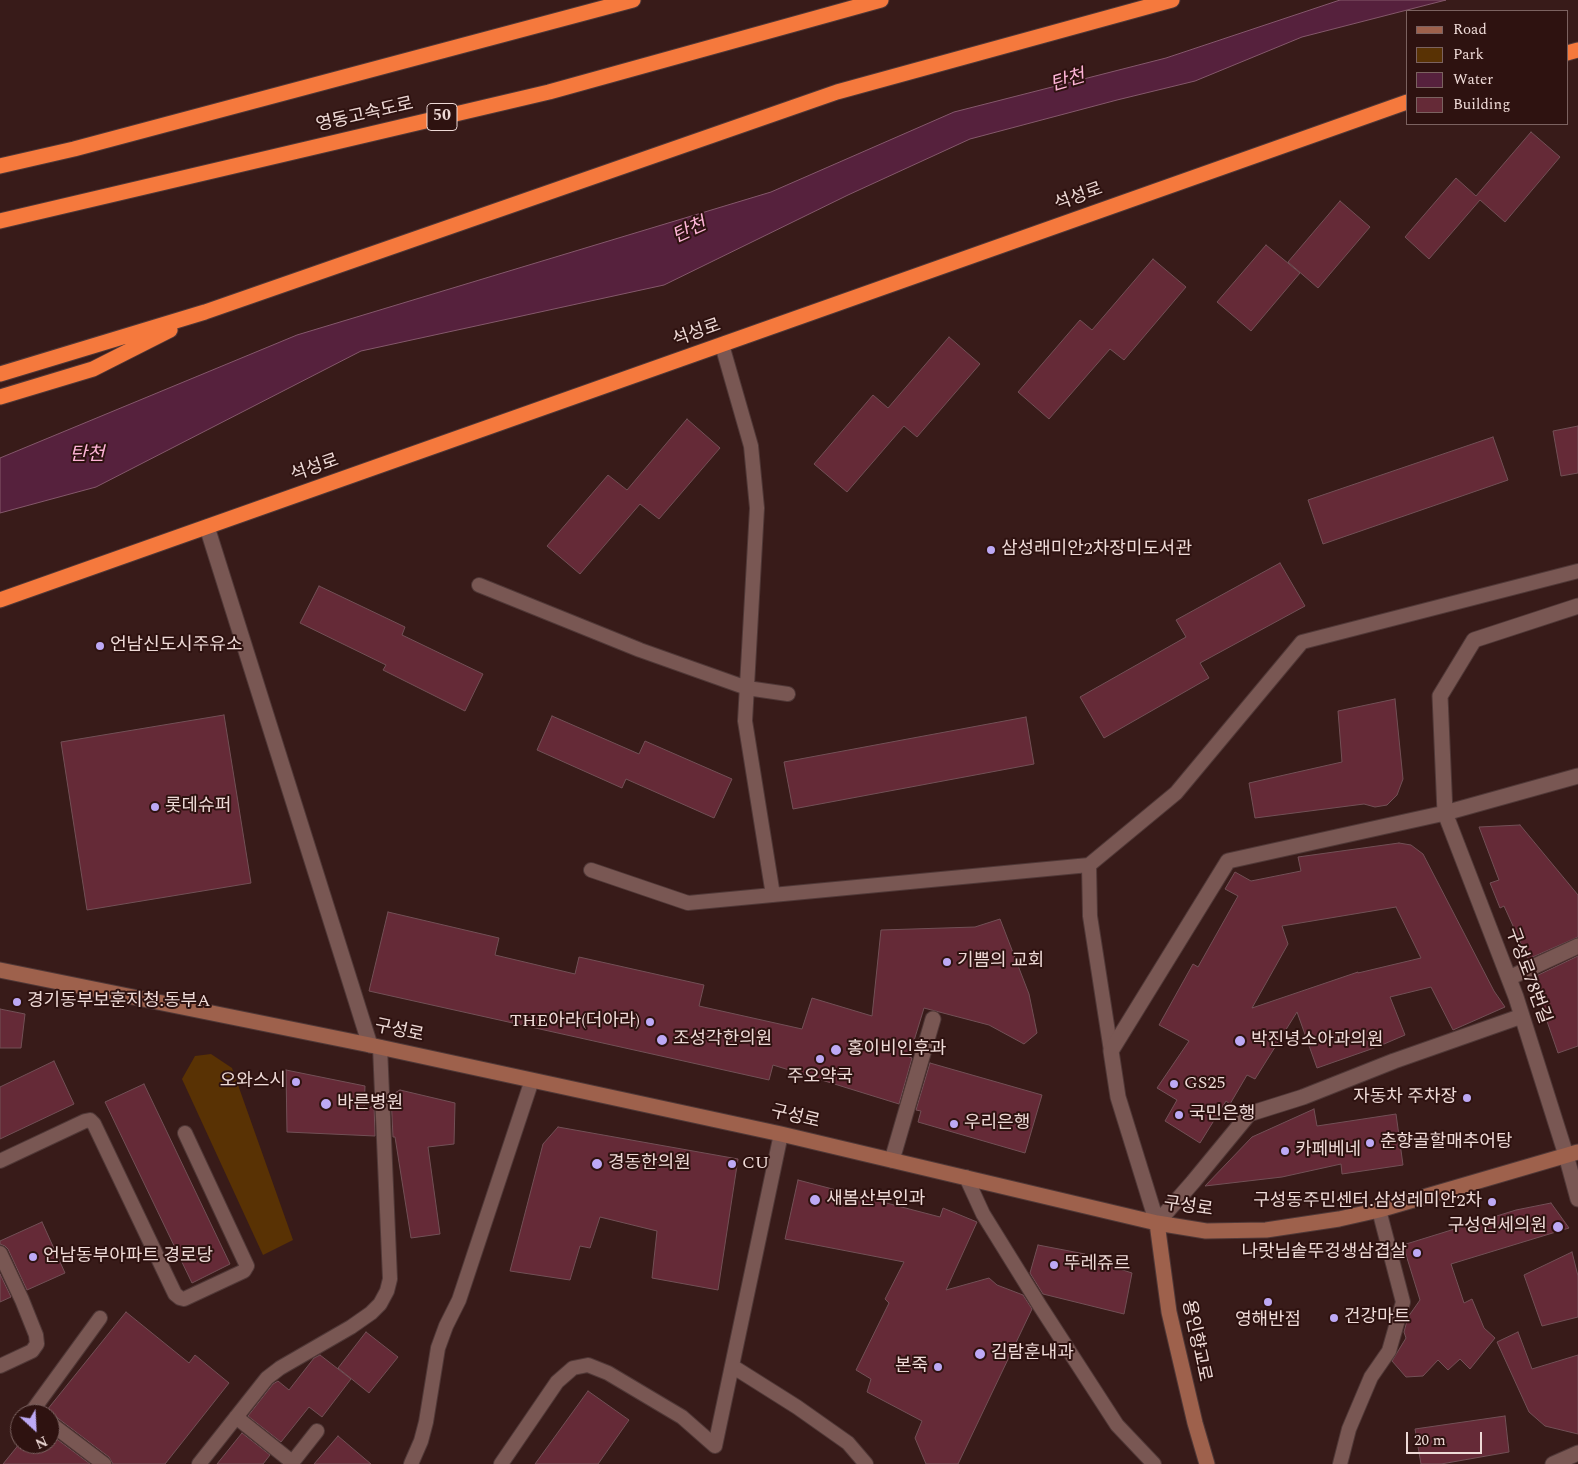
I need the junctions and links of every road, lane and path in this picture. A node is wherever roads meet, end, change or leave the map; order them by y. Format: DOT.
graph roads {
  1 [pos="633,0"];
  2 [pos="881,0"];
  3 [pos="1172,0"];
  4 [pos="1406,102"];
  5 [pos="0,166"];
  6 [pos="0,221"];
  7 [pos="205,312"];
  8 [pos="722,345"];
  9 [pos="0,374"];
  10 [pos="0,397"];
  11 [pos="207,527"];
  12 [pos="1578,572"];
  13 [pos="479,584"];
  14 [pos="0,600"];
  15 [pos="1578,606"];
  16 [pos="746,688"];
  17 [pos="788,694"];
  18 [pos="1578,776"];
  19 [pos="1445,813"];
  20 [pos="1089,865"];
  21 [pos="591,870"];
  22 [pos="773,894"];
  23 [pos="1578,946"];
  24 [pos="0,970"];
  25 [pos="1508,978"];
  26 [pos="1522,1016"];
  27 [pos="933,1019"];
  28 [pos="375,1046"];
  29 [pos="1111,1051"];
  30 [pos="532,1080"];
  31 [pos="185,1133"];
  32 [pos="781,1134"];
  33 [pos="1572,1153"];
  34 [pos="892,1160"];
  35 [pos="0,1161"];
  36 [pos="966,1177"];
  37 [pos="1578,1199"];
  38 [pos="1379,1210"];
  39 [pos="1157,1223"];
  40 [pos="0,1253"];
  41 [pos="100,1318"];
  42 [pos="0,1366"];
  43 [pos="732,1366"];
  44 [pos="37,1404"];
  45 [pos="236,1417"];
  46 [pos="60,1431"];
  47 [pos="317,1431"];
  48 [pos="1578,1453"];
  49 [pos="291,1463"];
  50 [pos="104,1464"];
  51 [pos="199,1464"];
  52 [pos="411,1464"];
  53 [pos="501,1464"];
  54 [pos="866,1464"];
  55 [pos="1154,1464"];
  56 [pos="1207,1464"];
  57 [pos="1340,1464"];
  58 [pos="1552,1464"];
  1 -- 5 [label="highway"];
  2 -- 6 [label="highway, 영동고속도로 / 50"];
  3 -- 7 [label="highway"];
  4 -- 8 [label="highway, 석성로"];
  7 -- 9 [label="highway"];
  7 -- 10 [label="highway"];
  8 -- 11 [label="highway, 석성로"];
  8 -- 16 [label="lane"];
  11 -- 14 [label="highway, 석성로"];
  11 -- 28 [label="street"];
  12 -- 20 [label="lane"];
  13 -- 16 [label="lane"];
  15 -- 19 [label="street, 구성로78번길"];
  16 -- 17 [label="lane"];
  16 -- 22 [label="lane"];
  18 -- 19 [label="street"];
  19 -- 25 [label="street, 구성로78번길"];
  19 -- 29 [label="street"];
  20 -- 22 [label="lane"];
  20 -- 29 [label="lane"];
  21 -- 22 [label="lane"];
  23 -- 25 [label="street"];
  24 -- 28 [label="main road, 구성로"];
  25 -- 26 [label="street, 구성로78번길"];
  26 -- 33 [label="street, 구성로78번길"];
  26 -- 39 [label="street"];
  27 -- 34 [label="street"];
  28 -- 30 [label="main road, 구성로"];
  28 -- 45 [label="lane"];
  29 -- 39 [label="street"];
  30 -- 32 [label="main road, 구성로"];
  30 -- 52 [label="lane"];
  31 -- 35 [label="lane"];
  32 -- 34 [label="main road, 구성로"];
  32 -- 43 [label="lane"];
  33 -- 37 [label="street, 구성로78번길"];
  33 -- 38 [label="main road, 구성로"];
  34 -- 36 [label="main road, 구성로"];
  36 -- 39 [label="main road, 구성로"];
  36 -- 55 [label="lane"];
  38 -- 39 [label="main road, 구성로"];
  38 -- 57 [label="lane"];
  39 -- 56 [label="main road, 용인향교로"];
  40 -- 42 [label="lane"];
  41 -- 44 [label="lane"];
  43 -- 53 [label="lane"];
  43 -- 54 [label="lane"];
  45 -- 49 [label="lane"];
  45 -- 51 [label="lane"];
  46 -- 50 [label="lane"];
  47 -- 49 [label="lane"];
  48 -- 58 [label="street"];
}
